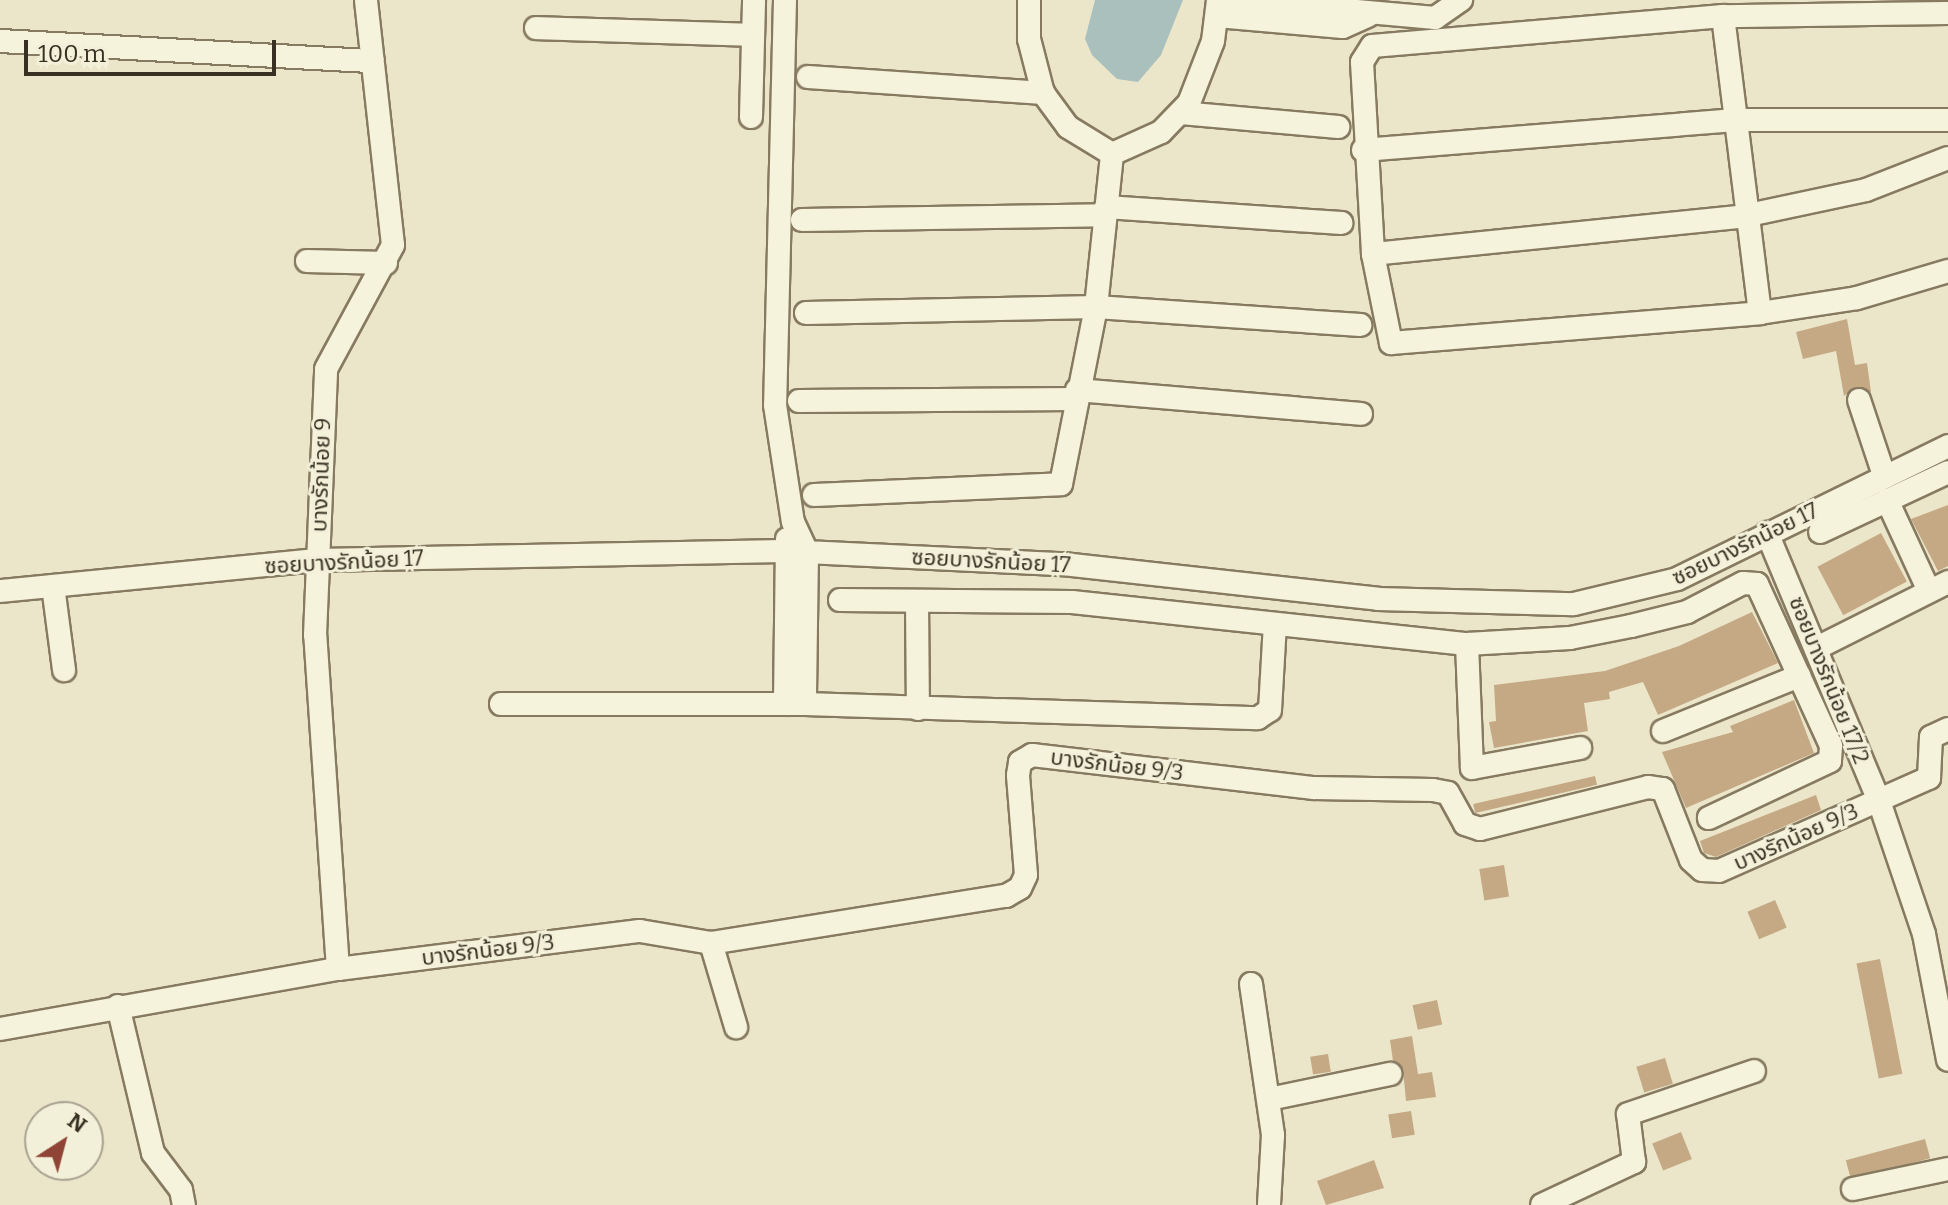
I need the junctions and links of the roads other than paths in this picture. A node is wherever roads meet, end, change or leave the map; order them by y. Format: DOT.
graph roads {
  1 [pos="366,0"];
  2 [pos="754,0"];
  3 [pos="785,0"];
  4 [pos="1029,0"];
  5 [pos="1233,0"];
  6 [pos="1461,0"];
  7 [pos="1218,8"];
  8 [pos="1948,13"];
  9 [pos="1368,16"];
  10 [pos="1723,16"];
  11 [pos="536,28"];
  12 [pos="753,35"];
  13 [pos="0,41"];
  14 [pos="372,61"];
  15 [pos="808,77"];
  16 [pos="1043,93"];
  17 [pos="1181,113"];
  18 [pos="751,117"];
  19 [pos="1736,120"];
  20 [pos="1948,120"];
  21 [pos="1338,127"];
  22 [pos="1363,150"];
  23 [pos="1112,154"];
  24 [pos="1948,158"];
  25 [pos="1106,211"];
  26 [pos="1744,216"];
  27 [pos="802,220"];
  28 [pos="1341,223"];
  29 [pos="1373,254"];
  30 [pos="307,261"];
  31 [pos="386,263"];
  32 [pos="1948,271"];
  33 [pos="1096,307"];
  34 [pos="806,313"];
  35 [pos="1760,313"];
  36 [pos="1360,325"];
  37 [pos="1076,394"];
  38 [pos="1859,400"];
  39 [pos="799,401"];
  40 [pos="1361,414"];
  41 [pos="1948,446"];
  42 [pos="1948,472"];
  43 [pos="1884,475"];
  44 [pos="814,495"];
  45 [pos="1887,500"];
  46 [pos="793,522"];
  47 [pos="1820,532"];
  48 [pos="1767,533"];
  49 [pos="783,551"];
  50 [pos="807,552"];
  51 [pos="318,560"];
  52 [pos="53,586"];
  53 [pos="1938,586"];
  54 [pos="0,591"];
  55 [pos="840,600"];
  56 [pos="917,601"];
  57 [pos="1275,624"];
  58 [pos="1467,644"];
  59 [pos="1817,648"];
  60 [pos="64,670"];
  61 [pos="1799,676"];
  62 [pos="501,704"];
  63 [pos="795,704"];
  64 [pos="918,709"];
  65 [pos="1948,729"];
  66 [pos="1663,731"];
  67 [pos="1580,748"];
  68 [pos="1879,801"];
  69 [pos="1709,818"];
  70 [pos="711,943"];
  71 [pos="338,969"];
  72 [pos="1251,984"];
  73 [pos="118,1006"];
  74 [pos="736,1027"];
  75 [pos="0,1029"];
  76 [pos="1948,1060"];
  77 [pos="1754,1071"];
  78 [pos="1390,1074"];
  79 [pos="1269,1099"];
  80 [pos="1948,1169"];
  81 [pos="1853,1189"];
  82 [pos="184,1205"];
  83 [pos="1269,1205"];
  84 [pos="1542,1205"];
  1 -- 14 [label="street, บางรักน้อย 9"];
  2 -- 12 [label="street"];
  3 -- 46 [label="street"];
  4 -- 16 [label="street"];
  5 -- 9 [label="street"];
  6 -- 9 [label="street"];
  7 -- 9 [label="street"];
  7 -- 17 [label="street"];
  8 -- 10 [label="street"];
  10 -- 19 [label="street"];
  10 -- 22 [label="street"];
  11 -- 12 [label="street"];
  12 -- 18 [label="street"];
  13 -- 14 [label="street"];
  14 -- 31 [label="street, บางรักน้อย 9"];
  15 -- 16 [label="street"];
  16 -- 23 [label="street"];
  17 -- 21 [label="street"];
  17 -- 23 [label="street"];
  19 -- 20 [label="street"];
  19 -- 22 [label="street"];
  19 -- 26 [label="street"];
  22 -- 29 [label="street"];
  23 -- 25 [label="street"];
  24 -- 26 [label="street"];
  25 -- 27 [label="street"];
  25 -- 28 [label="street"];
  25 -- 33 [label="street"];
  26 -- 29 [label="street"];
  26 -- 35 [label="street"];
  29 -- 35 [label="street"];
  30 -- 31 [label="street"];
  31 -- 51 [label="street, บางรักน้อย 9"];
  32 -- 35 [label="street"];
  33 -- 34 [label="street"];
  33 -- 36 [label="street"];
  33 -- 37 [label="street"];
  37 -- 39 [label="street"];
  37 -- 40 [label="street"];
  37 -- 44 [label="street"];
  38 -- 43 [label="street"];
  41 -- 43 [label="street, ซอยบางรักน้อย 17"];
  42 -- 45 [label="street"];
  43 -- 48 [label="street, ซอยบางรักน้อย 17"];
  45 -- 47 [label="street"];
  45 -- 53 [label="street"];
  46 -- 49 [label="street"];
  46 -- 50 [label="street"];
  48 -- 50 [label="street, ซอยบางรักน้อย 17"];
  48 -- 59 [label="street, ซอยบางรักน้อย 17/2"];
  49 -- 50 [label="street, ซอยบางรักน้อย 17"];
  49 -- 51 [label="street, ซอยบางรักน้อย 17"];
  49 -- 63 [label="street"];
  50 -- 63 [label="street"];
  51 -- 52 [label="street, ซอยบางรักน้อย 17"];
  51 -- 71 [label="street, บางรักน้อย 9"];
  52 -- 54 [label="street, ซอยบางรักน้อย 17"];
  52 -- 60 [label="street"];
  53 -- 59 [label="street"];
  55 -- 56 [label="street"];
  56 -- 57 [label="street"];
  56 -- 64 [label="street"];
  57 -- 58 [label="street"];
  57 -- 64 [label="street"];
  58 -- 61 [label="street"];
  58 -- 67 [label="street"];
  59 -- 68 [label="street, ซอยบางรักน้อย 17/2"];
  61 -- 66 [label="street"];
  61 -- 69 [label="street"];
  62 -- 63 [label="street"];
  63 -- 64 [label="street"];
  65 -- 68 [label="street, บางรักน้อย 9/3"];
  68 -- 70 [label="street, บางรักน้อย 9/3"];
  68 -- 76 [label="street, ซอยบางรักน้อย 17/2"];
  70 -- 71 [label="street, บางรักน้อย 9/3"];
  70 -- 74 [label="street"];
  71 -- 73 [label="street, บางรักน้อย 9/3"];
  72 -- 79 [label="street"];
  73 -- 75 [label="street, บางรักน้อย 9/3"];
  73 -- 82 [label="street"];
  77 -- 84 [label="street"];
  78 -- 79 [label="street"];
  79 -- 83 [label="street"];
  80 -- 81 [label="street"];
}
